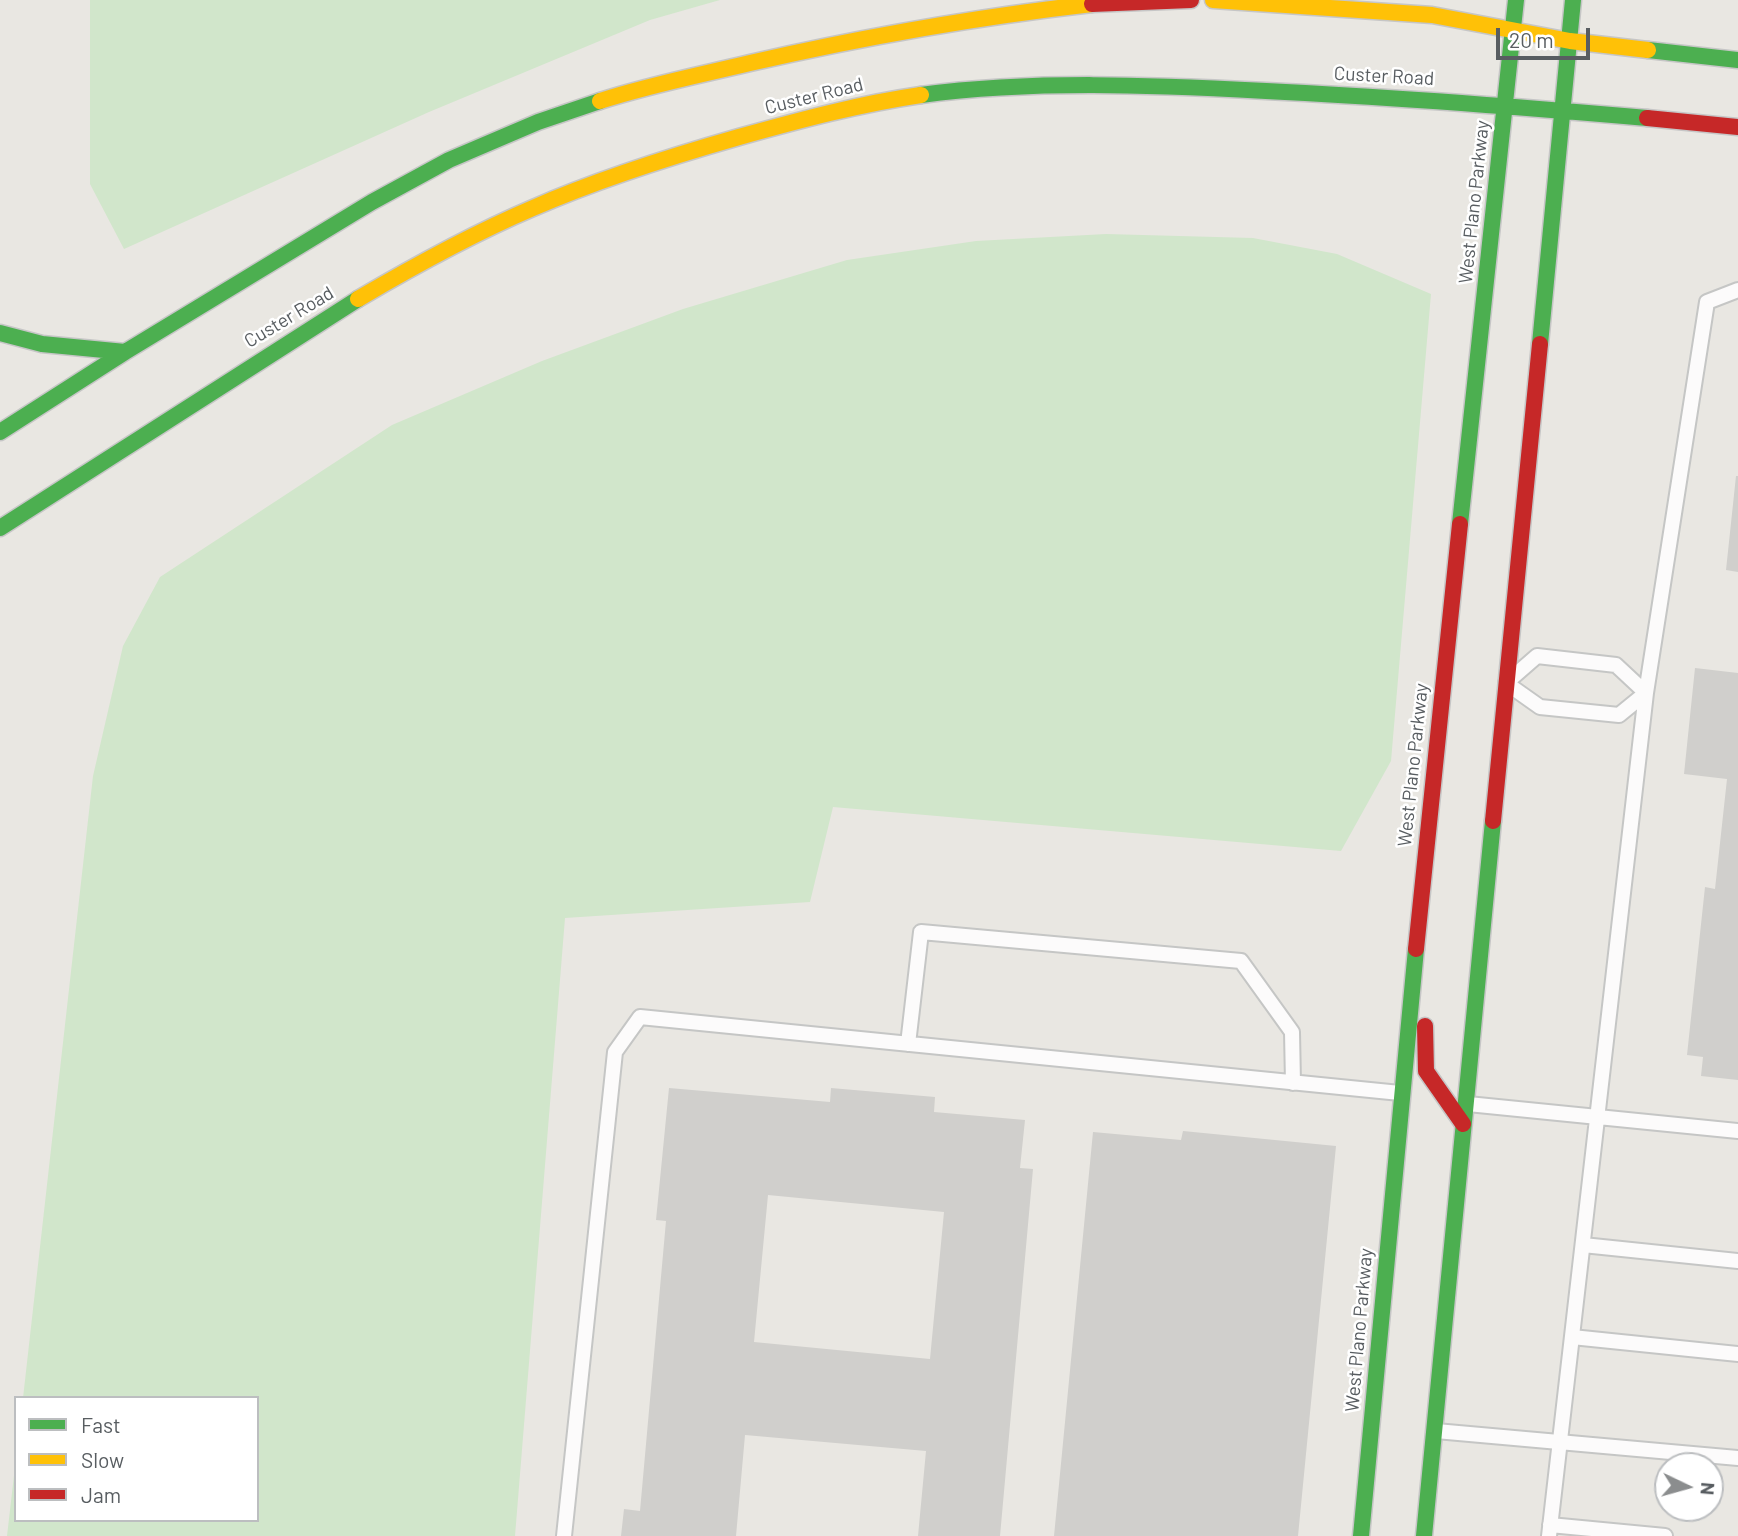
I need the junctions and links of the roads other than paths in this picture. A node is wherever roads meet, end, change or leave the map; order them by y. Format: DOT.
graph roads {
  1 [pos="1191,0"];
  2 [pos="1213,0"];
  3 [pos="1516,0"];
  4 [pos="1573,0"];
  5 [pos="1513,30"];
  6 [pos="1570,41"];
  7 [pos="1738,60"];
  8 [pos="1505,107"];
  9 [pos="1562,111"];
  10 [pos="1738,127"];
  11 [pos="1738,290"];
  12 [pos="0,333"];
  13 [pos="125,352"];
  14 [pos="0,432"];
  15 [pos="0,528"];
  16 [pos="1506,684"];
  17 [pos="1646,693"];
  18 [pos="1424,866"];
  19 [pos="908,1044"];
  20 [pos="1293,1083"];
  21 [pos="1401,1093"];
  22 [pos="1465,1104"];
  23 [pos="1598,1117"];
  24 [pos="1463,1124"];
  25 [pos="1738,1131"];
  26 [pos="1583,1245"];
  27 [pos="1738,1261"];
  28 [pos="1572,1338"];
  29 [pos="1738,1354"];
  30 [pos="1433,1431"];
  31 [pos="1559,1442"];
  32 [pos="1738,1458"];
  33 [pos="1549,1530"];
  34 [pos="564,1536"];
  35 [pos="1361,1536"];
  36 [pos="1423,1536"];
  37 [pos="1665,1536"];
  1 -- 13 [label="main road"];
  2 -- 5 [label="main road"];
  3 -- 5 [label="main road, West Plano Parkway"];
  4 -- 6 [label="main road"];
  5 -- 6 [label="main road"];
  5 -- 8 [label="main road, West Plano Parkway"];
  6 -- 7 [label="main road"];
  6 -- 9 [label="main road"];
  8 -- 9 [label="main road, Custer Road"];
  8 -- 15 [label="main road, Custer Road"];
  8 -- 18 [label="main road, West Plano Parkway"];
  9 -- 10 [label="main road, Custer Road"];
  9 -- 16 [label="main road"];
  11 -- 17 [label="lane"];
  12 -- 13 [label="main road"];
  13 -- 14 [label="main road"];
  16 -- 17 [label="lane"];
  16 -- 17 [label="lane"];
  16 -- 22 [label="main road"];
  17 -- 23 [label="lane"];
  18 -- 21 [label="main road, West Plano Parkway"];
  18 -- 24 [label="main road"];
  19 -- 20 [label="lane"];
  19 -- 20 [label="lane"];
  19 -- 34 [label="lane"];
  20 -- 21 [label="lane"];
  21 -- 35 [label="main road, West Plano Parkway"];
  22 -- 23 [label="lane"];
  22 -- 24 [label="main road"];
  23 -- 25 [label="lane"];
  23 -- 26 [label="lane"];
  24 -- 30 [label="main road"];
  26 -- 27 [label="lane"];
  26 -- 28 [label="lane"];
  28 -- 29 [label="lane"];
  28 -- 31 [label="lane"];
  30 -- 31 [label="lane"];
  30 -- 36 [label="main road"];
  31 -- 32 [label="lane"];
  31 -- 33 [label="lane"];
  33 -- 37 [label="lane"];
}
